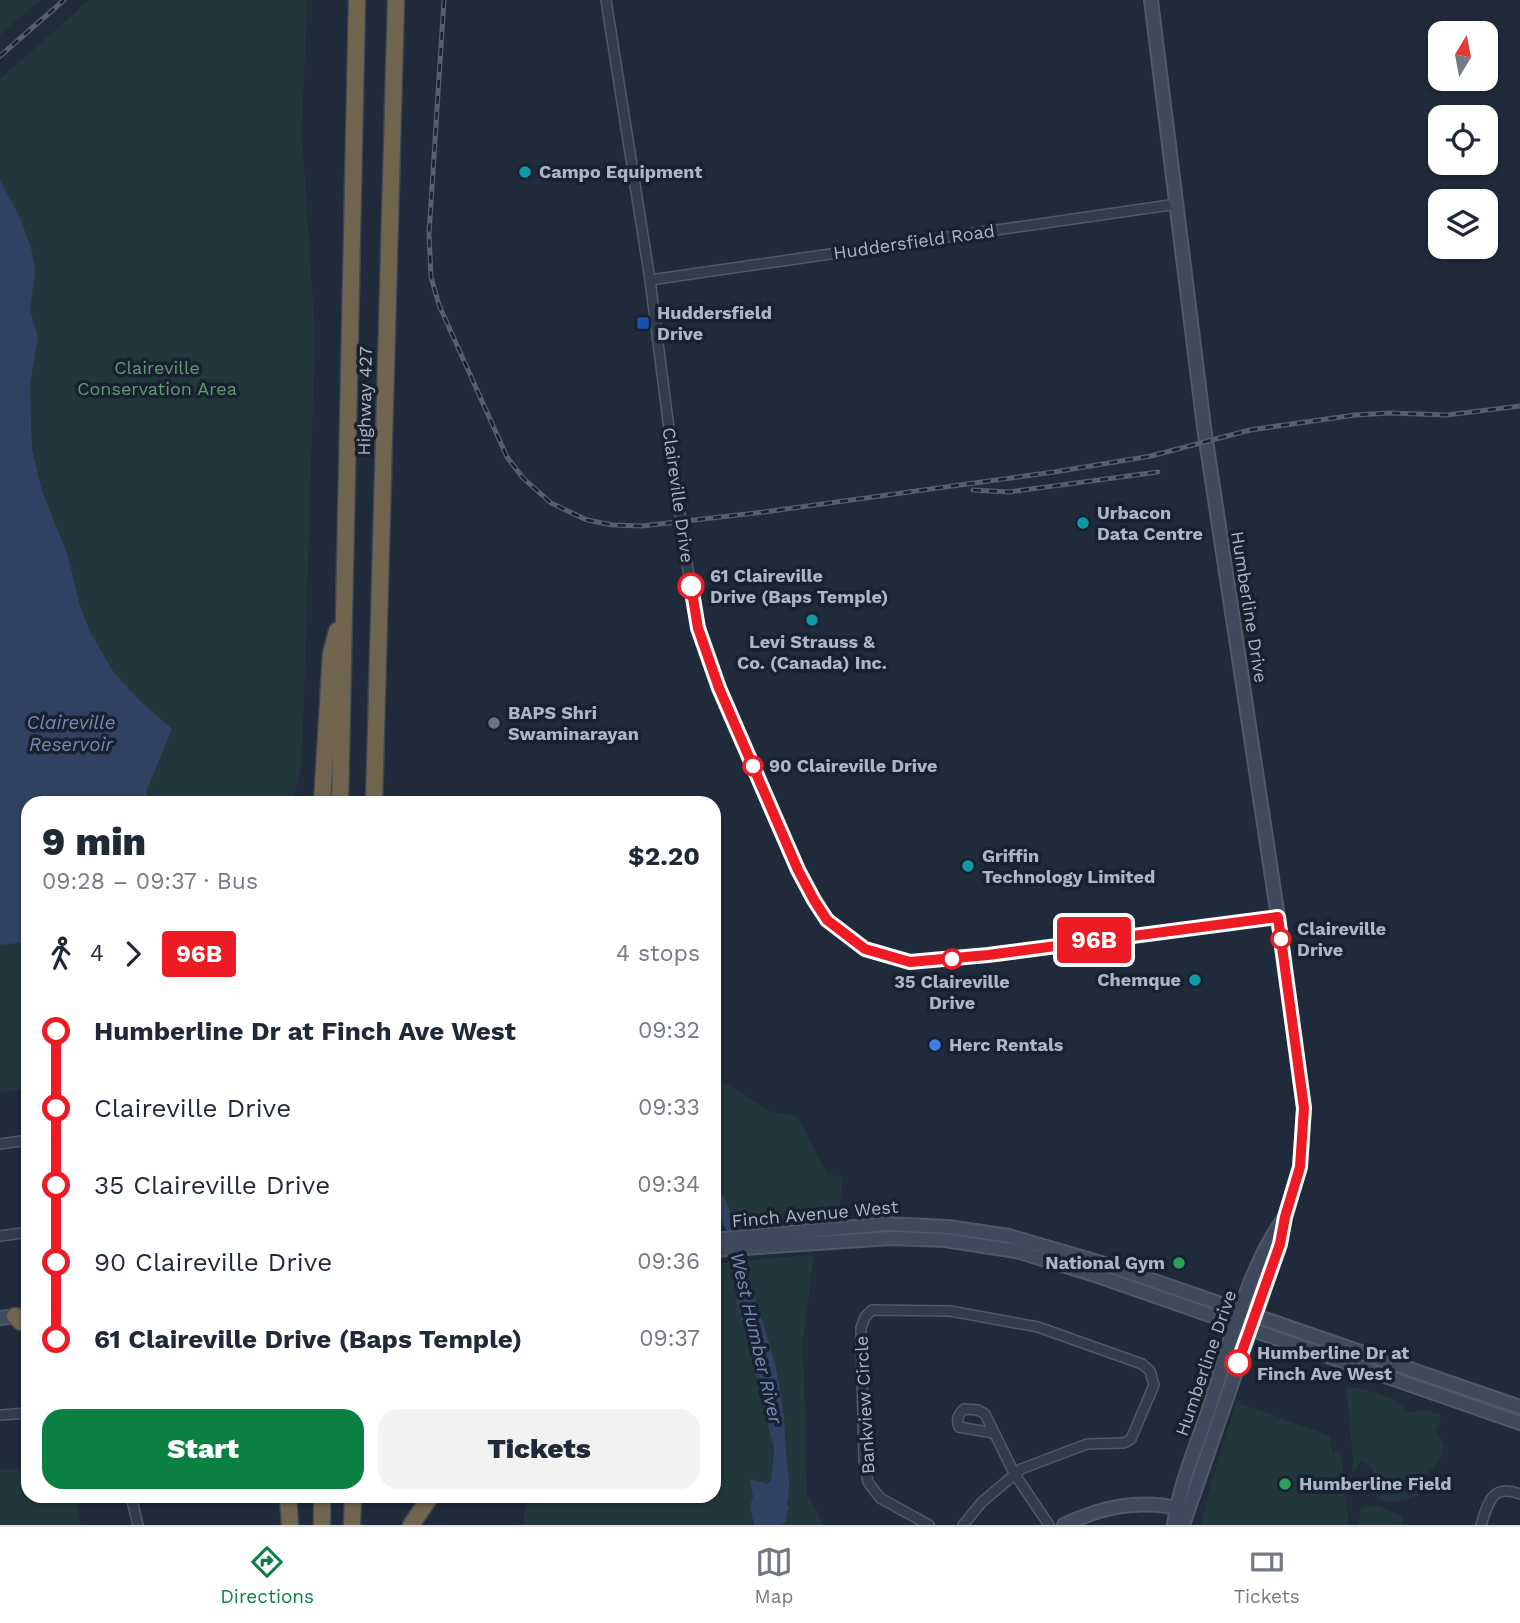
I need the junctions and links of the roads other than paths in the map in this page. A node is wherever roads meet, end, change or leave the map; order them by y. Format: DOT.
graph roads {
  1 [pos="357,0"];
  2 [pos="396,0"];
  3 [pos="606,0"];
  4 [pos="1151,0"];
  5 [pos="1177,204"];
  6 [pos="650,281"];
  7 [pos="343,609"];
  8 [pos="322,796"];
  9 [pos="340,796"];
  10 [pos="374,796"];
  11 [pos="1278,917"];
  12 [pos="21,1141"];
  13 [pos="0,1144"];
  14 [pos="1285,1217"];
  15 [pos="21,1233"];
  16 [pos="0,1236"];
  17 [pos="721,1240"];
  18 [pos="767,1241"];
  19 [pos="721,1249"];
  20 [pos="1241,1311"];
  21 [pos="1255,1316"];
  22 [pos="1236,1324"];
  23 [pos="1250,1329"];
  24 [pos="1520,1407"];
  25 [pos="21,1414"];
  26 [pos="0,1415"];
  27 [pos="1520,1423"];
  28 [pos="993,1433"];
  29 [pos="1014,1473"];
  30 [pos="1520,1494"];
  31 [pos="133,1503"];
  32 [pos="288,1503"];
  33 [pos="322,1503"];
  34 [pos="353,1503"];
  35 [pos="426,1503"];
  36 [pos="1182,1509"];
  37 [pos="138,1525"];
  38 [pos="290,1525"];
  39 [pos="322,1525"];
  40 [pos="352,1525"];
  41 [pos="411,1525"];
  42 [pos="929,1525"];
  43 [pos="963,1525"];
  44 [pos="1049,1525"];
  45 [pos="1064,1525"];
  46 [pos="1174,1525"];
  47 [pos="1183,1525"];
  48 [pos="1480,1525"];
  1 -- 7 [label="highway, Highway 427"];
  2 -- 10 [label="highway, Highway 427"];
  3 -- 6 [label="street, Claireville Drive"];
  4 -- 5 [label="street, Humberline Drive"];
  5 -- 6 [label="street, Huddersfield Road"];
  5 -- 11 [label="street, Humberline Drive"];
  6 -- 11 [label="street, Claireville Drive"];
  7 -- 8 [label="highway"];
  7 -- 9 [label="highway, Highway 427"];
  11 -- 14 [label="street, Humberline Drive"];
  12 -- 13 [label="street"];
  14 -- 20 [label="street, Humberline Drive"];
  14 -- 21 [label="street, Humberline Drive"];
  15 -- 16 [label="street"];
  17 -- 18 [label="street, Finch Avenue West"];
  18 -- 19 [label="street, Finch Avenue West"];
  18 -- 20 [label="street, Finch Avenue West"];
  18 -- 22 [label="street, Finch Avenue West"];
  20 -- 21 [label="street, Finch Avenue West"];
  20 -- 22 [label="street, Humberline Drive"];
  21 -- 23 [label="street, Humberline Drive"];
  21 -- 24 [label="street, Finch Avenue West"];
  22 -- 23 [label="street, Finch Avenue West"];
  22 -- 36 [label="street, Humberline Drive"];
  23 -- 27 [label="street, Finch Avenue West"];
  23 -- 36 [label="street, Humberline Drive"];
  25 -- 26 [label="street"];
  28 -- 29 [label="street"];
  29 -- 42 [label="street, Bankview Circle"];
  29 -- 43 [label="street, Bankview Circle"];
  29 -- 44 [label="street"];
  30 -- 48 [label="street"];
  31 -- 37 [label="street"];
  32 -- 38 [label="highway"];
  33 -- 39 [label="highway"];
  34 -- 40 [label="highway"];
  35 -- 41 [label="highway"];
  36 -- 45 [label="street"];
  36 -- 46 [label="street, Humberline Drive"];
  36 -- 47 [label="street, Humberline Drive"];
}
